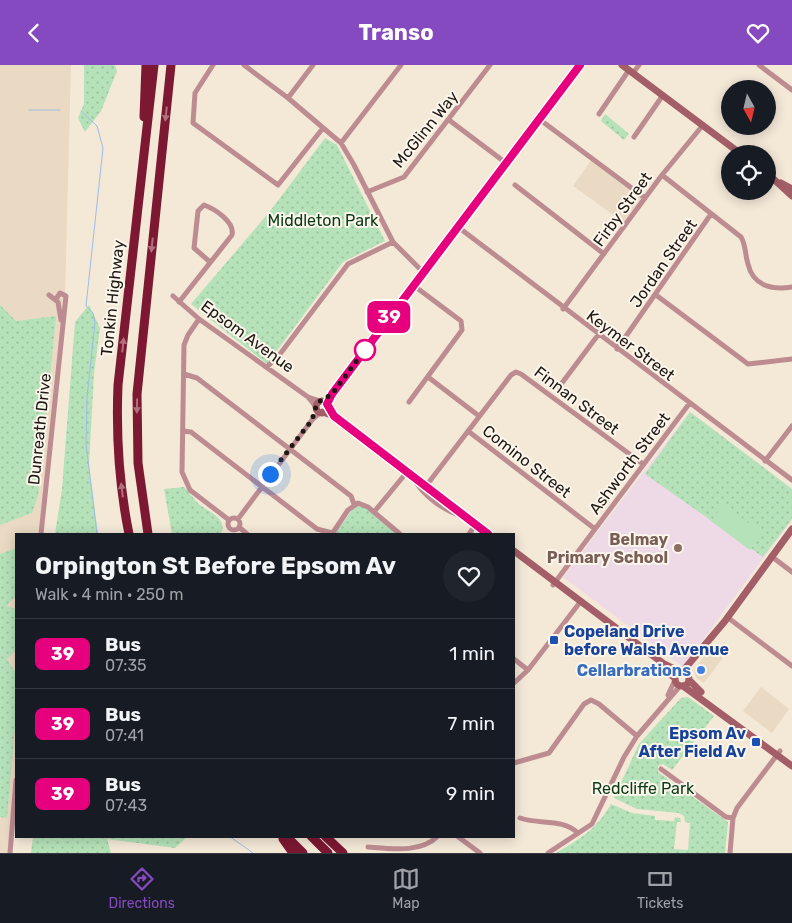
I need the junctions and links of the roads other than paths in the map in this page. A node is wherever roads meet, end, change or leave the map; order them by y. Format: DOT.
graph roads {
  1 [pos="146,65"];
  2 [pos="154,65"];
  3 [pos="171,65"];
  4 [pos="213,65"];
  5 [pos="244,65"];
  6 [pos="313,65"];
  7 [pos="401,65"];
  8 [pos="490,65"];
  9 [pos="580,65"];
  10 [pos="639,65"];
  11 [pos="759,65"];
  12 [pos="628,69"];
  13 [pos="792,90"];
  14 [pos="663,95"];
  15 [pos="288,98"];
  16 [pos="599,114"];
  17 [pos="539,119"];
  18 [pos="449,120"];
  19 [pos="703,125"];
  20 [pos="323,128"];
  21 [pos="634,137"];
  22 [pos="341,143"];
  23 [pos="729,145"];
  24 [pos="506,163"];
  25 [pos="662,175"];
  26 [pos="776,181"];
  27 [pos="140,183"];
  28 [pos="514,185"];
  29 [pos="367,192"];
  30 [pos="791,193"];
  31 [pos="645,198"];
  32 [pos="711,214"];
  33 [pos="458,227"];
  34 [pos="393,242"];
  35 [pos="604,254"];
  36 [pos="210,262"];
  37 [pos="423,272"];
  38 [pos="413,285"];
  39 [pos="792,287"];
  40 [pos="49,295"];
  41 [pos="656,295"];
  42 [pos="173,296"];
  43 [pos="56,299"];
  44 [pos="179,302"];
  45 [pos="564,309"];
  46 [pos="199,319"];
  47 [pos="62,326"];
  48 [pos="598,335"];
  49 [pos="617,349"];
  50 [pos="280,354"];
  51 [pos="792,359"];
  52 [pos="267,367"];
  53 [pos="273,371"];
  54 [pos="184,375"];
  55 [pos="428,377"];
  56 [pos="559,387"];
  57 [pos="409,402"];
  58 [pos="689,403"];
  59 [pos="322,407"];
  60 [pos="479,416"];
  61 [pos="792,426"];
  62 [pos="183,431"];
  63 [pos="468,431"];
  64 [pos="290,449"];
  65 [pos="765,461"];
  66 [pos="643,464"];
  67 [pos="407,472"];
  68 [pos="414,477"];
  69 [pos="792,480"];
  70 [pos="261,486"];
  71 [pos="426,487"];
  72 [pos="354,504"];
  73 [pos="374,512"];
  74 [pos="468,518"];
  75 [pos="238,519"];
  76 [pos="229,520"];
  77 [pos="476,524"];
  78 [pos="239,527"];
  79 [pos="230,528"];
  80 [pos="595,529"];
  81 [pos="792,529"];
  82 [pos="41,533"];
  83 [pos="129,533"];
  84 [pos="148,533"];
  85 [pos="227,533"];
  86 [pos="246,533"];
  87 [pos="332,533"];
  88 [pos="399,533"];
  89 [pos="470,533"];
  90 [pos="487,533"];
  91 [pos="515,555"];
  92 [pos="771,556"];
  93 [pos="792,572"];
  94 [pos="555,583"];
  95 [pos="580,603"];
  96 [pos="726,619"];
  97 [pos="515,660"];
  98 [pos="792,666"];
  99 [pos="528,670"];
  100 [pos="681,672"];
  101 [pos="689,678"];
  102 [pos="515,682"];
  103 [pos="678,683"];
  104 [pos="637,736"];
  105 [pos="779,753"];
  106 [pos="792,761"];
  107 [pos="515,763"];
  108 [pos="792,766"];
  109 [pos="661,769"];
  110 [pos="15,792"];
  111 [pos="520,818"];
  112 [pos="733,818"];
  113 [pos="578,833"];
  114 [pos="282,838"];
  115 [pos="288,838"];
  116 [pos="313,838"];
  117 [pos="326,838"];
  118 [pos="436,838"];
  119 [pos="460,838"];
  120 [pos="368,847"];
  121 [pos="427,850"];
  122 [pos="10,853"];
  123 [pos="293,853"];
  124 [pos="303,853"];
  125 [pos="328,853"];
  126 [pos="343,853"];
  127 [pos="480,853"];
  128 [pos="548,853"];
  129 [pos="730,853"];
  1 -- 27 [label="highway"];
  2 -- 27 [label="highway, Tonkin Highway"];
  3 -- 84 [label="highway, one-way"];
  4 -- 20 [label="street"];
  5 -- 15 [label="street"];
  6 -- 15 [label="street"];
  7 -- 22 [label="street"];
  8 -- 18 [label="street, McGlinn Way"];
  9 -- 17 [label="street"];
  10 -- 12 [label="street"];
  11 -- 13 [label="street"];
  12 -- 14 [label="street"];
  12 -- 16 [label="street"];
  14 -- 19 [label="street"];
  14 -- 21 [label="street"];
  15 -- 20 [label="street"];
  17 -- 24 [label="street"];
  17 -- 31 [label="street"];
  18 -- 24 [label="street"];
  18 -- 29 [label="street, McGlinn Way"];
  19 -- 23 [label="street"];
  19 -- 25 [label="street, Firby Street"];
  20 -- 22 [label="street"];
  22 -- 29 [label="street"];
  24 -- 33 [label="street"];
  25 -- 31 [label="street, Firby Street"];
  25 -- 32 [label="street"];
  26 -- 30 [label="street"];
  83 -- 27 [label="highway, Tonkin Highway, one-way"];
  28 -- 35 [label="street"];
  29 -- 34 [label="street"];
  31 -- 35 [label="street, Firby Street"];
  32 -- 39 [label="street"];
  32 -- 41 [label="street, Jordan Street"];
  33 -- 37 [label="street"];
  33 -- 45 [label="street, Keymer Street"];
  34 -- 37 [label="street"];
  34 -- 50 [label="street"];
  35 -- 45 [label="street, Firby Street"];
  36 -- 36 [label="street"];
  36 -- 44 [label="street"];
  37 -- 38 [label="street"];
  38 -- 55 [label="street"];
  38 -- 59 [label="street"];
  40 -- 43 [label="street, Dunreath Drive"];
  41 -- 49 [label="street, Jordan Street"];
  41 -- 51 [label="street"];
  42 -- 44 [label="street, Epsom Avenue"];
  43 -- 47 [label="street, Dunreath Drive"];
  43 -- 47 [label="street, Dunreath Drive"];
  44 -- 46 [label="street, Epsom Avenue"];
  45 -- 48 [label="street, Keymer Street"];
  46 -- 52 [label="street, Epsom Avenue"];
  46 -- 54 [label="street"];
  47 -- 82 [label="street, Dunreath Drive"];
  48 -- 49 [label="street, Keymer Street"];
  48 -- 56 [label="street"];
  49 -- 58 [label="street, Keymer Street"];
  50 -- 52 [label="street"];
  50 -- 53 [label="street"];
  52 -- 53 [label="street, Epsom Avenue"];
  53 -- 59 [label="street, Epsom Avenue"];
  54 -- 62 [label="street"];
  54 -- 64 [label="street"];
  55 -- 57 [label="street"];
  55 -- 60 [label="street"];
  58 -- 65 [label="street, Keymer Street"];
  58 -- 66 [label="street, Ashworth Street"];
  59 -- 64 [label="street"];
  59 -- 67 [label="street, Epsom Avenue"];
  60 -- 63 [label="street, Finnan Street"];
  60 -- 66 [label="street, Finnan Street"];
  61 -- 65 [label="street"];
  62 -- 70 [label="street"];
  62 -- 76 [label="street"];
  63 -- 71 [label="street, Finnan Street"];
  63 -- 80 [label="street, Comino Street"];
  64 -- 70 [label="street"];
  64 -- 72 [label="street"];
  65 -- 69 [label="street, Keymer Street"];
  66 -- 80 [label="street, Ashworth Street"];
  67 -- 68 [label="street, Epsom Avenue"];
  67 -- 73 [label="street"];
  68 -- 71 [label="street, Epsom Avenue"];
  68 -- 74 [label="street"];
  70 -- 75 [label="street"];
  70 -- 87 [label="street"];
  71 -- 74 [label="street, Epsom Avenue"];
  72 -- 73 [label="street"];
  72 -- 87 [label="street"];
  73 -- 88 [label="street"];
  74 -- 77 [label="street, Epsom Avenue"];
  75 -- 76 [label="street"];
  75 -- 78 [label="street"];
  76 -- 79 [label="street"];
  77 -- 89 [label="street"];
  77 -- 90 [label="street, Epsom Avenue"];
  78 -- 79 [label="street"];
  78 -- 86 [label="street"];
  79 -- 85 [label="street"];
  80 -- 94 [label="street, Ashworth Street"];
  81 -- 92 [label="street"];
  91 -- 94 [label="street"];
  92 -- 93 [label="street"];
  92 -- 96 [label="street"];
  94 -- 95 [label="street"];
  95 -- 99 [label="street"];
  95 -- 100 [label="street"];
  95 -- 103 [label="street"];
  96 -- 98 [label="street"];
  96 -- 100 [label="street"];
  96 -- 101 [label="street"];
  97 -- 99 [label="street"];
  99 -- 102 [label="street"];
  100 -- 101 [label="street"];
  100 -- 103 [label="street"];
  101 -- 103 [label="street"];
  101 -- 105 [label="street"];
  103 -- 104 [label="street"];
  103 -- 105 [label="street"];
  104 -- 107 [label="street"];
  104 -- 113 [label="street"];
  105 -- 106 [label="street"];
  105 -- 108 [label="street"];
  105 -- 112 [label="street"];
  109 -- 112 [label="street"];
  110 -- 122 [label="street"];
  111 -- 113 [label="street"];
  112 -- 129 [label="street"];
  113 -- 128 [label="street"];
  114 -- 123 [label="highway"];
  115 -- 124 [label="highway"];
  116 -- 125 [label="highway"];
  117 -- 126 [label="highway"];
  118 -- 121 [label="street"];
  119 -- 127 [label="street"];
  120 -- 121 [label="street"];
}
